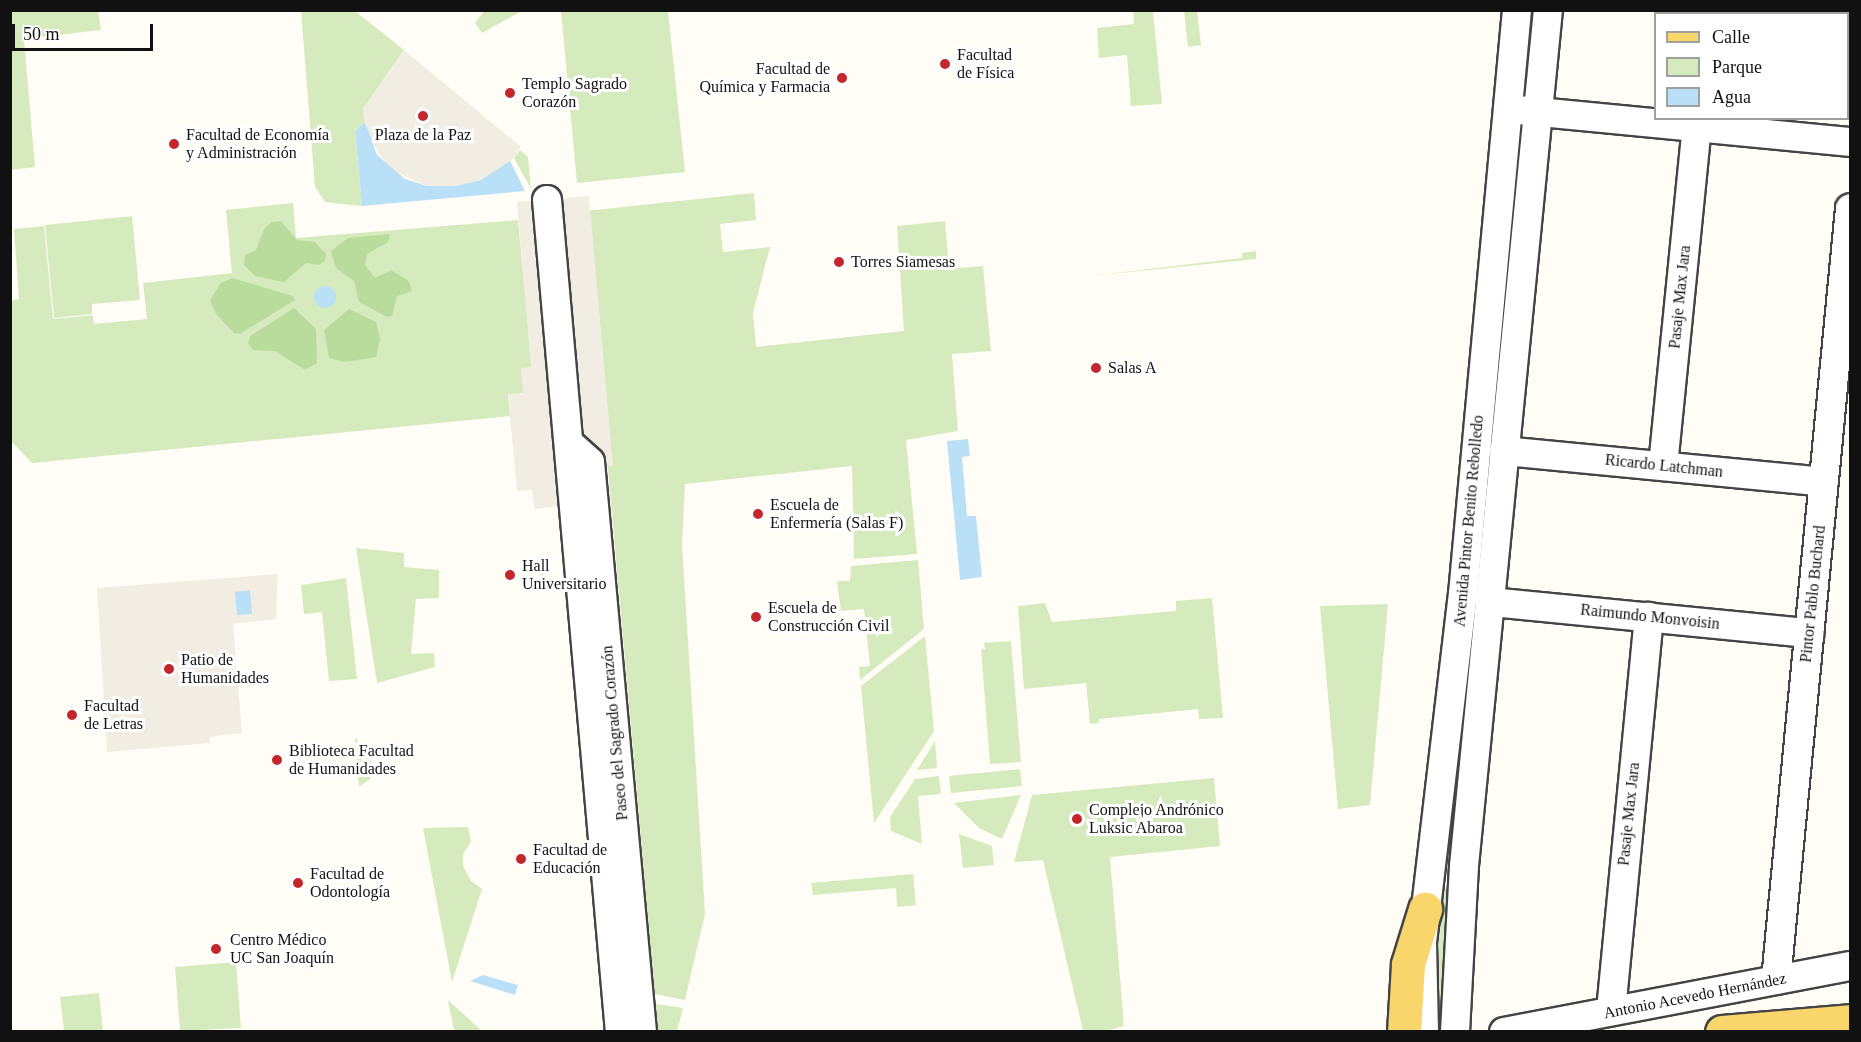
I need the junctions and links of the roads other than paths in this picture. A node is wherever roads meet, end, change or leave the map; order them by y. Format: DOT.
graph roads {
  1 [pos="1517,10"];
  2 [pos="1548,10"];
  3 [pos="1508,109"];
  4 [pos="1538,112"];
  5 [pos="1697,127"];
  6 [pos="1851,142"];
  7 [pos="547,200"];
  8 [pos="1851,208"];
  9 [pos="569,443"];
  10 [pos="1504,451"];
  11 [pos="1663,466"];
  12 [pos="1824,482"];
  13 [pos="1491,602"];
  14 [pos="1649,617"];
  15 [pos="1809,633"];
  16 [pos="1431,863"];
  17 [pos="1464,866"];
  18 [pos="1425,909"];
  19 [pos="1851,966"];
  20 [pos="1776,980"];
  21 [pos="1611,1011"];
  22 [pos="1851,1021"];
  23 [pos="620,1032"];
  24 [pos="642,1032"];
  25 [pos="1404,1032"];
  26 [pos="1424,1032"];
  27 [pos="1455,1032"];
  28 [pos="1503,1032"];
  29 [pos="1722,1032"];
  1 -- 3 [label="street, Avenida Pintor Benito Rebolledo"];
  2 -- 4 [label="street, Avenida Pintor Benito Rebolledo"];
  3 -- 4 [label="street"];
  3 -- 16 [label="street, Avenida Pintor Benito Rebolledo"];
  4 -- 5 [label="street"];
  4 -- 10 [label="street, Avenida Pintor Benito Rebolledo"];
  5 -- 6 [label="street"];
  5 -- 11 [label="street, Pasaje Max Jara"];
  7 -- 9 [label="street, Paseo del Sagrado Corazón"];
  8 -- 12 [label="street, Pintor Pablo Buchard"];
  9 -- 23 [label="street, Paseo del Sagrado Corazón"];
  9 -- 24 [label="street, Paseo del Sagrado Corazón"];
  10 -- 11 [label="street, Ricardo Latchman"];
  10 -- 13 [label="street, Avenida Pintor Benito Rebolledo"];
  11 -- 12 [label="street, Ricardo Latchman"];
  12 -- 15 [label="street, Pintor Pablo Buchard"];
  13 -- 14 [label="street, Raimundo Monvoisin"];
  13 -- 17 [label="street, Avenida Pintor Benito Rebolledo"];
  14 -- 15 [label="street, Raimundo Monvoisin"];
  14 -- 21 [label="street, Pasaje Max Jara"];
  15 -- 20 [label="street, Pintor Pablo Buchard"];
  16 -- 17 [label="street"];
  16 -- 18 [label="street, Avenida Pintor Benito Rebolledo"];
  17 -- 27 [label="street, Avenida Pintor Benito Rebolledo"];
  18 -- 25 [label="main road"];
  18 -- 26 [label="street, Avenida Pintor Benito Rebolledo"];
  19 -- 20 [label="street, Antonio Acevedo Hernández"];
  20 -- 21 [label="street, Antonio Acevedo Hernández"];
  21 -- 28 [label="street, Antonio Acevedo Hernández"];
  22 -- 29 [label="main road"];
}
